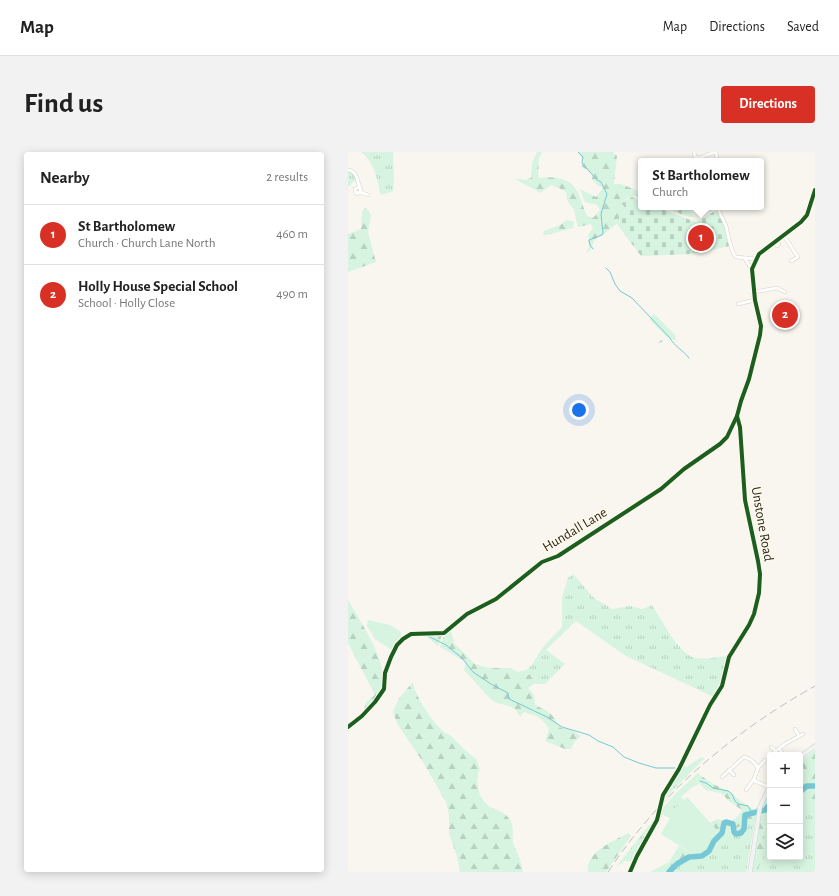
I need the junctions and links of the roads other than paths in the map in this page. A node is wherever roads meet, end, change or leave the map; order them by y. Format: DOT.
graph roads {
  1 [pos="694,152"];
  2 [pos="715,152"];
  3 [pos="348,170"];
  4 [pos="815,190"];
  5 [pos="368,195"];
  6 [pos="719,211"];
  7 [pos="784,236"];
  8 [pos="775,243"];
  9 [pos="779,244"];
  10 [pos="745,259"];
  11 [pos="756,259"];
  12 [pos="791,261"];
  13 [pos="752,269"];
  14 [pos="754,292"];
  15 [pos="785,292"];
  16 [pos="755,300"];
  17 [pos="738,304"];
  18 [pos="737,416"];
  19 [pos="348,727"];
  20 [pos="795,729"];
  21 [pos="803,734"];
  22 [pos="799,736"];
  23 [pos="815,746"];
  24 [pos="771,747"];
  25 [pos="777,750"];
  26 [pos="774,752"];
  27 [pos="780,752"];
  28 [pos="803,755"];
  29 [pos="765,760"];
  30 [pos="758,768"];
  31 [pos="729,770"];
  32 [pos="734,775"];
  33 [pos="722,777"];
  34 [pos="754,779"];
  35 [pos="767,785"];
  36 [pos="769,788"];
  37 [pos="746,790"];
  38 [pos="630,872"];
  39 [pos="750,872"];
  1 -- 2 [label="street"];
  3 -- 5 [label="street"];
  4 -- 7 [label="street"];
  6 -- 10 [label="street"];
  7 -- 8 [label="street"];
  7 -- 12 [label="street"];
  8 -- 9 [label="street"];
  8 -- 11 [label="street"];
  10 -- 11 [label="street"];
  10 -- 13 [label="street"];
  11 -- 13 [label="street"];
  13 -- 14 [label="street, Hundall Lane"];
  14 -- 15 [label="street"];
  14 -- 16 [label="street, Hundall Lane"];
  16 -- 17 [label="street"];
  16 -- 18 [label="street, Hundall Lane"];
  18 -- 19 [label="street, Hundall Lane"];
  18 -- 38 [label="street, Unstone Road"];
  20 -- 22 [label="street"];
  21 -- 22 [label="street"];
  22 -- 25 [label="street"];
  23 -- 28 [label="main road"];
  24 -- 25 [label="street"];
  25 -- 26 [label="street"];
  25 -- 27 [label="street"];
  29 -- 30 [label="street"];
  30 -- 31 [label="street"];
  30 -- 34 [label="street"];
  31 -- 32 [label="street"];
  31 -- 33 [label="street"];
  34 -- 35 [label="street"];
  34 -- 37 [label="street"];
  36 -- 39 [label="main road"];
}
